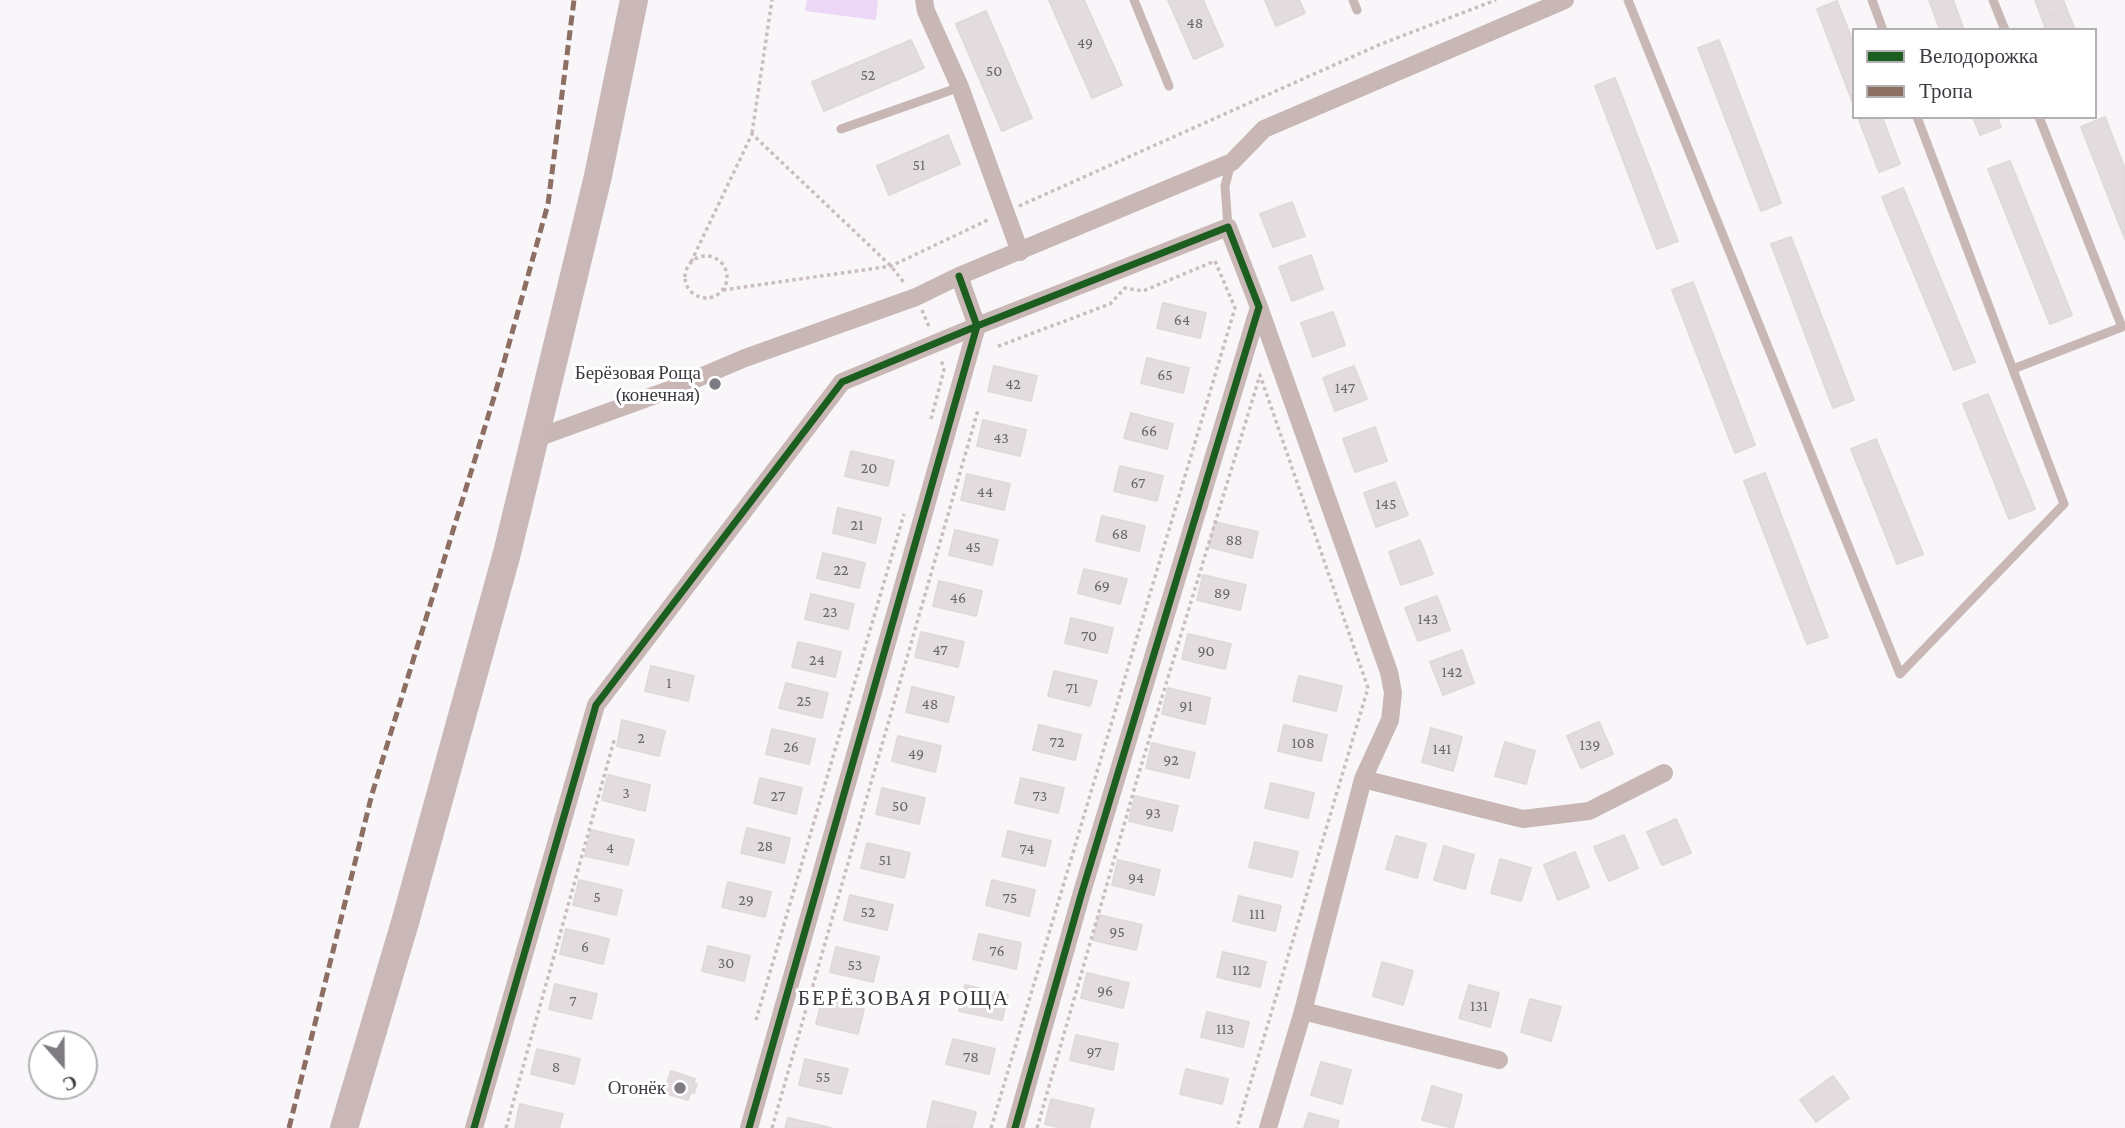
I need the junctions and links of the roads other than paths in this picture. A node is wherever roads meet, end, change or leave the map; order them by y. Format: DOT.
graph roads {
  1 [pos="634,0"];
  2 [pos="924,0"];
  3 [pos="1134,0"];
  4 [pos="1353,0"];
  5 [pos="1565,0"];
  6 [pos="1628,0"];
  7 [pos="1872,0"];
  8 [pos="1993,0"];
  9 [pos="1357,10"];
  10 [pos="1882,28"];
  11 [pos="2004,28"];
  12 [pos="960,86"];
  13 [pos="1169,86"];
  14 [pos="1918,119"];
  15 [pos="2040,119"];
  16 [pos="841,129"];
  17 [pos="1232,162"];
  18 [pos="1228,227"];
  19 [pos="1020,252"];
  20 [pos="959,276"];
  21 [pos="1259,307"];
  22 [pos="978,326"];
  23 [pos="2013,369"];
  24 [pos="534,439"];
  25 [pos="1664,773"];
  26 [pos="1363,779"];
  27 [pos="1303,1011"];
  28 [pos="1499,1060"];
  29 [pos="344,1128"];
  30 [pos="474,1128"];
  31 [pos="749,1128"];
  32 [pos="1015,1128"];
  33 [pos="1268,1128"];
  1 -- 24 [label="main road"];
  2 -- 12 [label="street"];
  3 -- 13 [label="lane"];
  4 -- 9 [label="lane"];
  5 -- 17 [label="street"];
  6 -- 23 [label="lane"];
  7 -- 10 [label="lane"];
  8 -- 11 [label="lane"];
  12 -- 16 [label="lane"];
  12 -- 19 [label="street"];
  14 -- 23 [label="lane"];
  15 -- 23 [label="lane"];
  17 -- 18 [label="lane"];
  17 -- 19 [label="street"];
  18 -- 21 [label="street"];
  18 -- 22 [label="street"];
  19 -- 20 [label="street"];
  20 -- 22 [label="street"];
  20 -- 24 [label="street"];
  21 -- 26 [label="street"];
  21 -- 32 [label="street"];
  22 -- 30 [label="street"];
  22 -- 31 [label="street"];
  24 -- 29 [label="main road"];
  25 -- 26 [label="street"];
  26 -- 27 [label="street"];
  27 -- 28 [label="street"];
  27 -- 33 [label="street"];
}
